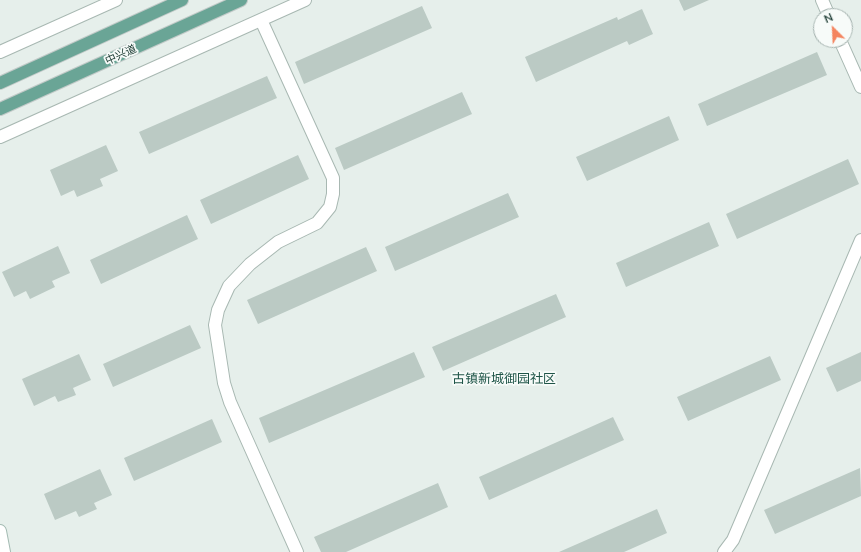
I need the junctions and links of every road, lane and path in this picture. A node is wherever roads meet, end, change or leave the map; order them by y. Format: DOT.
graph roads {
  1 [pos="116,0"];
  2 [pos="182,0"];
  3 [pos="241,0"];
  4 [pos="305,0"];
  5 [pos="261,20"];
  6 [pos="844,48"];
  7 [pos="0,52"];
  8 [pos="0,83"];
  9 [pos="861,86"];
  10 [pos="0,109"];
  11 [pos="0,137"];
  12 [pos="861,240"];
  13 [pos="0,531"];
  14 [pos="4,552"];
  15 [pos="297,552"];
  16 [pos="724,552"];
  1 -- 7 [label="street"];
  2 -- 8 [label="main road"];
  3 -- 10 [label="main road, 中兴道"];
  4 -- 5 [label="street"];
  5 -- 11 [label="street"];
  5 -- 15 [label="street"];
  6 -- 9 [label="street"];
  12 -- 16 [label="street"];
  13 -- 14 [label="street"];
}
